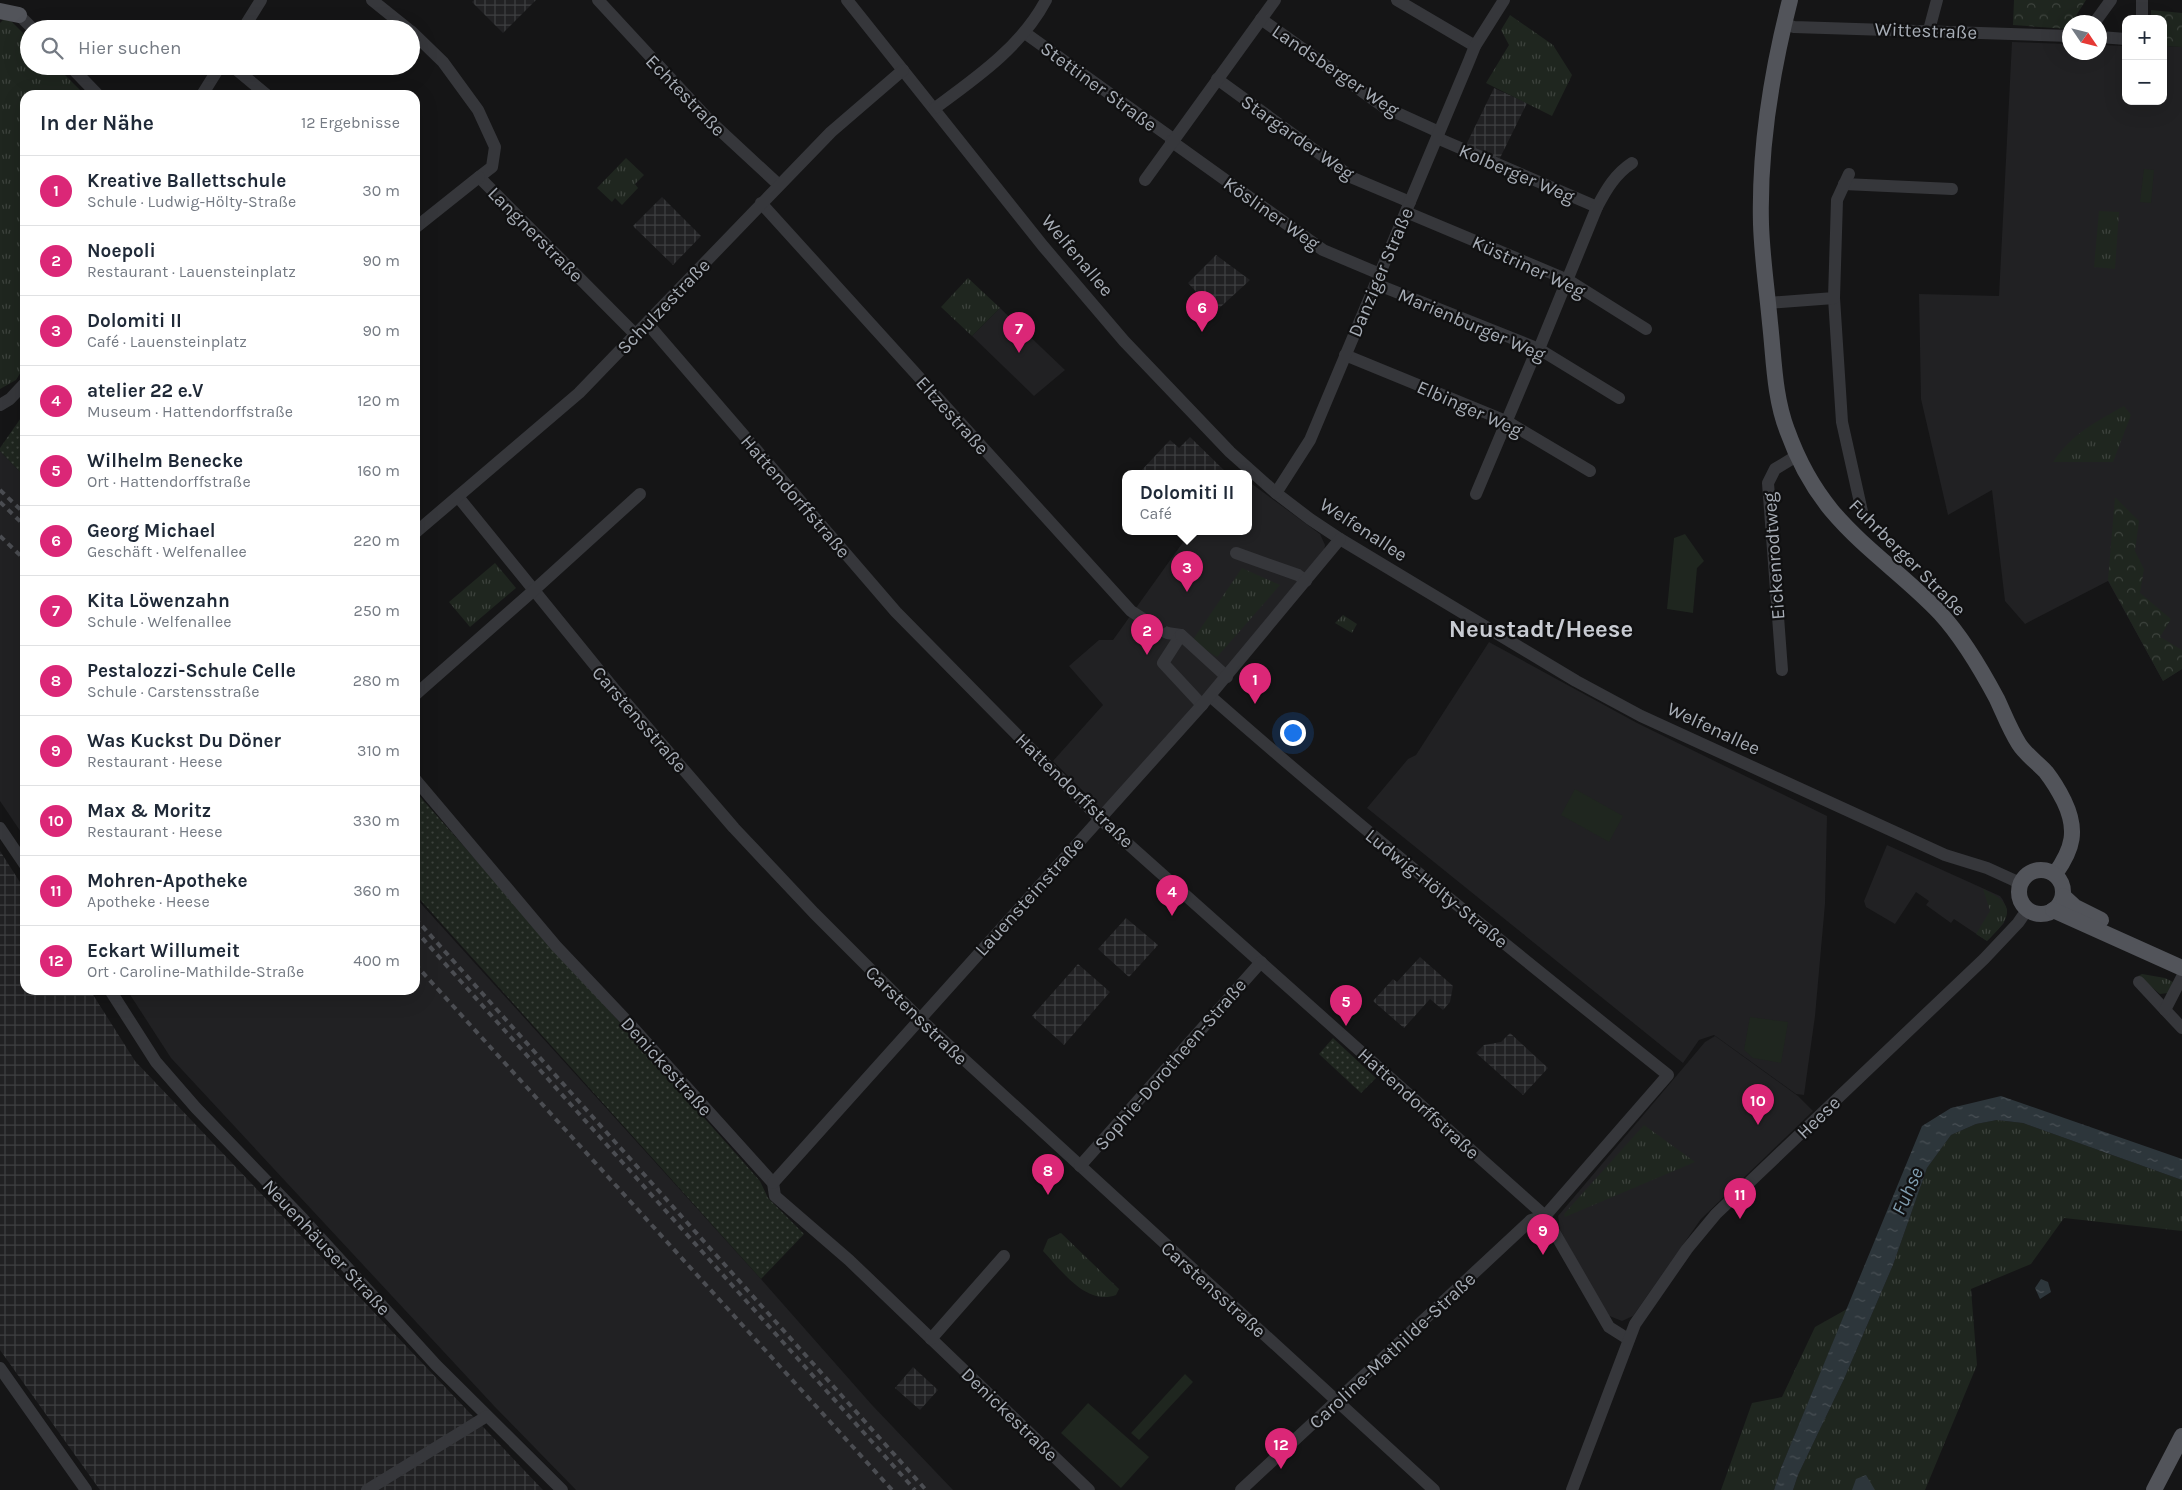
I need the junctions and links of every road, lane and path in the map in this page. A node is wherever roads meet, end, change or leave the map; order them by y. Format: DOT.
graph roads {
  1 [pos="8,0"];
  2 [pos="261,0"];
  3 [pos="372,0"];
  4 [pos="598,0"];
  5 [pos="847,0"];
  6 [pos="1046,0"];
  7 [pos="1275,0"];
  8 [pos="1397,0"];
  9 [pos="1504,0"];
  10 [pos="1790,0"];
  11 [pos="1937,0"];
  12 [pos="2111,0"];
  13 [pos="2142,0"];
  14 [pos="0,11"];
  15 [pos="19,15"];
  16 [pos="2100,15"];
  17 [pos="2142,15"];
  18 [pos="1261,19"];
  19 [pos="24,20"];
  20 [pos="249,20"];
  21 [pos="397,20"];
  22 [pos="1784,24"];
  23 [pos="1929,30"];
  24 [pos="1026,33"];
  25 [pos="2062,36"];
  26 [pos="2107,37"];
  27 [pos="2122,38"];
  28 [pos="420,40"];
  29 [pos="1476,46"];
  30 [pos="903,70"];
  31 [pos="79,75"];
  32 [pos="214,75"];
  33 [pos="243,75"];
  34 [pos="1216,79"];
  35 [pos="93,90"];
  36 [pos="205,90"];
  37 [pos="261,90"];
  38 [pos="935,108"];
  39 [pos="1438,135"];
  40 [pos="1172,140"];
  41 [pos="1632,163"];
  42 [pos="479,177"];
  43 [pos="1145,180"];
  44 [pos="779,185"];
  45 [pos="1952,189"];
  46 [pos="761,204"];
  47 [pos="1408,207"];
  48 [pos="1597,208"];
  49 [pos="420,224"];
  50 [pos="1378,279"];
  51 [pos="1568,280"];
  52 [pos="1834,298"];
  53 [pos="1768,303"];
  54 [pos="647,323"];
  55 [pos="1646,329"];
  56 [pos="635,334"];
  57 [pos="1538,349"];
  58 [pos="1345,355"];
  59 [pos="20,388"];
  60 [pos="1619,398"];
  61 [pos="0,405"];
  62 [pos="1506,421"];
  63 [pos="1798,456"];
  64 [pos="1251,470"];
  65 [pos="1252,471"];
  66 [pos="1590,471"];
  67 [pos="1276,492"];
  68 [pos="640,494"];
  69 [pos="1476,494"];
  70 [pos="459,498"];
  71 [pos="1863,516"];
  72 [pos="420,529"];
  73 [pos="1340,539"];
  74 [pos="1236,553"];
  75 [pos="1306,581"];
  76 [pos="533,591"];
  77 [pos="1148,622"];
  78 [pos="1167,633"];
  79 [pos="1181,635"];
  80 [pos="1782,670"];
  81 [pos="1227,677"];
  82 [pos="420,691"];
  83 [pos="1206,701"];
  84 [pos="420,785"];
  85 [pos="1099,818"];
  86 [pos="0,828"];
  87 [pos="20,857"];
  88 [pos="2055,874"];
  89 [pos="2020,883"];
  90 [pos="2063,896"];
  91 [pos="2027,910"];
  92 [pos="2054,910"];
  93 [pos="2182,957"];
  94 [pos="1260,962"];
  95 [pos="2182,968"];
  96 [pos="2182,978"];
  97 [pos="2140,982"];
  98 [pos="113,995"];
  99 [pos="2165,1010"];
  100 [pos="920,1020"];
  101 [pos="2182,1028"];
  102 [pos="1080,1166"];
  103 [pos="773,1183"];
  104 [pos="1545,1216"];
  105 [pos="1004,1256"];
  106 [pos="931,1339"];
  107 [pos="1628,1339"];
  108 [pos="0,1368"];
  109 [pos="1338,1402"];
  110 [pos="487,1416"];
  111 [pos="2182,1436"];
  112 [pos="86,1490"];
  113 [pos="367,1490"];
  114 [pos="562,1490"];
  115 [pos="1088,1490"];
  116 [pos="1241,1490"];
  117 [pos="1434,1490"];
  118 [pos="1572,1490"];
  119 [pos="2154,1490"];
  1 -- 15 [label="main road"];
  2 -- 20 [label="street"];
  3 -- 21 [label="street, Langnerstraße"];
  4 -- 44 [label="street, Echtestraße"];
  5 -- 30 [label="street, Welfenallee"];
  6 -- 24 [label="street"];
  7 -- 18 [label="street, Stettiner Straße"];
  8 -- 29 [label="street"];
  9 -- 29 [label="street, Danziger Straße"];
  10 -- 22 [label="main road, Fuhrberger Straße"];
  11 -- 23 [label="street"];
  12 -- 16 [label="street"];
  13 -- 17 [label="street"];
  14 -- 15 [label="main road"];
  15 -- 19 [label="street"];
  18 -- 34 [label="street, Stettiner Straße"];
  18 -- 39 [label="street, Landsberger Weg"];
  22 -- 23 [label="street, Wittestraße"];
  22 -- 53 [label="main road, Fuhrberger Straße"];
  23 -- 25 [label="street, Wittestraße"];
  24 -- 38 [label="street"];
  24 -- 40 [label="street, Stettiner Straße"];
  26 -- 27 [label="street"];
  28 -- 42 [label="street, Langnerstraße"];
  29 -- 39 [label="street, Danziger Straße"];
  30 -- 38 [label="street, Welfenallee"];
  30 -- 44 [label="street, Schulzestraße"];
  31 -- 35 [label="street"];
  32 -- 36 [label="street"];
  33 -- 37 [label="street"];
  34 -- 40 [label="street, Stettiner Straße"];
  34 -- 47 [label="street, Stargarder Weg"];
  38 -- 64 [label="street, Welfenallee"];
  39 -- 47 [label="street, Danziger Straße"];
  39 -- 48 [label="street, Kolberger Weg"];
  40 -- 43 [label="street, Stettiner Straße"];
  40 -- 50 [label="street, Kösliner Weg"];
  41 -- 48 [label="street"];
  42 -- 49 [label="street"];
  42 -- 56 [label="street, Langnerstraße"];
  44 -- 46 [label="street, Schulzestraße"];
  45 -- 52 [label="street, Fuhrberger Straße"];
  46 -- 54 [label="street, Schulzestraße"];
  46 -- 77 [label="street, Eltzestraße"];
  47 -- 50 [label="street, Danziger Straße"];
  47 -- 51 [label="street, Küstriner Weg"];
  48 -- 51 [label="street"];
  50 -- 57 [label="street, Marienburger Weg"];
  50 -- 58 [label="street, Danziger Straße"];
  51 -- 55 [label="street, Küstriner Weg"];
  51 -- 57 [label="street"];
  52 -- 53 [label="street"];
  52 -- 71 [label="street, Fuhrberger Straße"];
  53 -- 63 [label="main road, Fuhrberger Straße"];
  54 -- 56 [label="street, Schulzestraße"];
  54 -- 85 [label="street, Hattendorffstraße"];
  56 -- 70 [label="street, Schulzestraße"];
  57 -- 60 [label="street, Marienburger Weg"];
  57 -- 62 [label="street"];
  58 -- 62 [label="street, Elbinger Weg"];
  58 -- 67 [label="street, Danziger Straße"];
  59 -- 61 [label="street"];
  62 -- 66 [label="street, Elbinger Weg"];
  62 -- 69 [label="street"];
  63 -- 80 [label="street, Eickenrodtweg"];
  63 -- 88 [label="main road, Fuhrberger Straße"];
  65 -- 67 [label="street, Welfenallee"];
  67 -- 73 [label="street, Welfenallee"];
  68 -- 76 [label="street"];
  70 -- 72 [label="street, Schulzestraße"];
  70 -- 76 [label="street, Carstensstraße"];
  73 -- 75 [label="street, Lauensteinstraße"];
  73 -- 89 [label="street, Welfenallee"];
  74 -- 75 [label="street"];
  75 -- 81 [label="street, Lauensteinstraße"];
  76 -- 82 [label="street"];
  76 -- 100 [label="street, Carstensstraße"];
  78 -- 79 [label="street"];
  79 -- 81 [label="street"];
  79 -- 83 [label="street, Ludwig-Hölty-Straße"];
  81 -- 83 [label="street, Lauensteinstraße"];
  83 -- 85 [label="street, Lauensteinstraße"];
  83 -- 104 [label="street, Ludwig-Hölty-Straße"];
  84 -- 103 [label="street, Denickestraße"];
  85 -- 94 [label="street, Hattendorffstraße"];
  85 -- 100 [label="street, Lauensteinstraße"];
  86 -- 87 [label="street"];
  88 -- 89 [label="main road"];
  88 -- 90 [label="main road"];
  89 -- 91 [label="main road"];
  90 -- 92 [label="main road"];
  90 -- 93 [label="main road"];
  91 -- 92 [label="main road"];
  91 -- 107 [label="street, Heese"];
  92 -- 95 [label="main road"];
  94 -- 102 [label="street, Sophie-Dorotheen-Straße"];
  94 -- 104 [label="street, Hattendorffstraße"];
  96 -- 99 [label="street"];
  97 -- 99 [label="street"];
  98 -- 110 [label="street, Neuenhäuser Straße"];
  99 -- 101 [label="street"];
  100 -- 102 [label="street, Carstensstraße"];
  100 -- 103 [label="street, Lauensteinstraße"];
  102 -- 109 [label="street, Carstensstraße"];
  103 -- 106 [label="street, Denickestraße"];
  104 -- 107 [label="street"];
  104 -- 109 [label="street, Caroline-Mathilde-Straße"];
  105 -- 106 [label="street"];
  106 -- 115 [label="street, Denickestraße"];
  107 -- 118 [label="street, Heese"];
  108 -- 112 [label="street"];
  109 -- 116 [label="street, Caroline-Mathilde-Straße"];
  109 -- 117 [label="street, Carstensstraße"];
  110 -- 113 [label="street"];
  110 -- 114 [label="street, Neuenhäuser Straße"];
  111 -- 119 [label="main road"];
}
